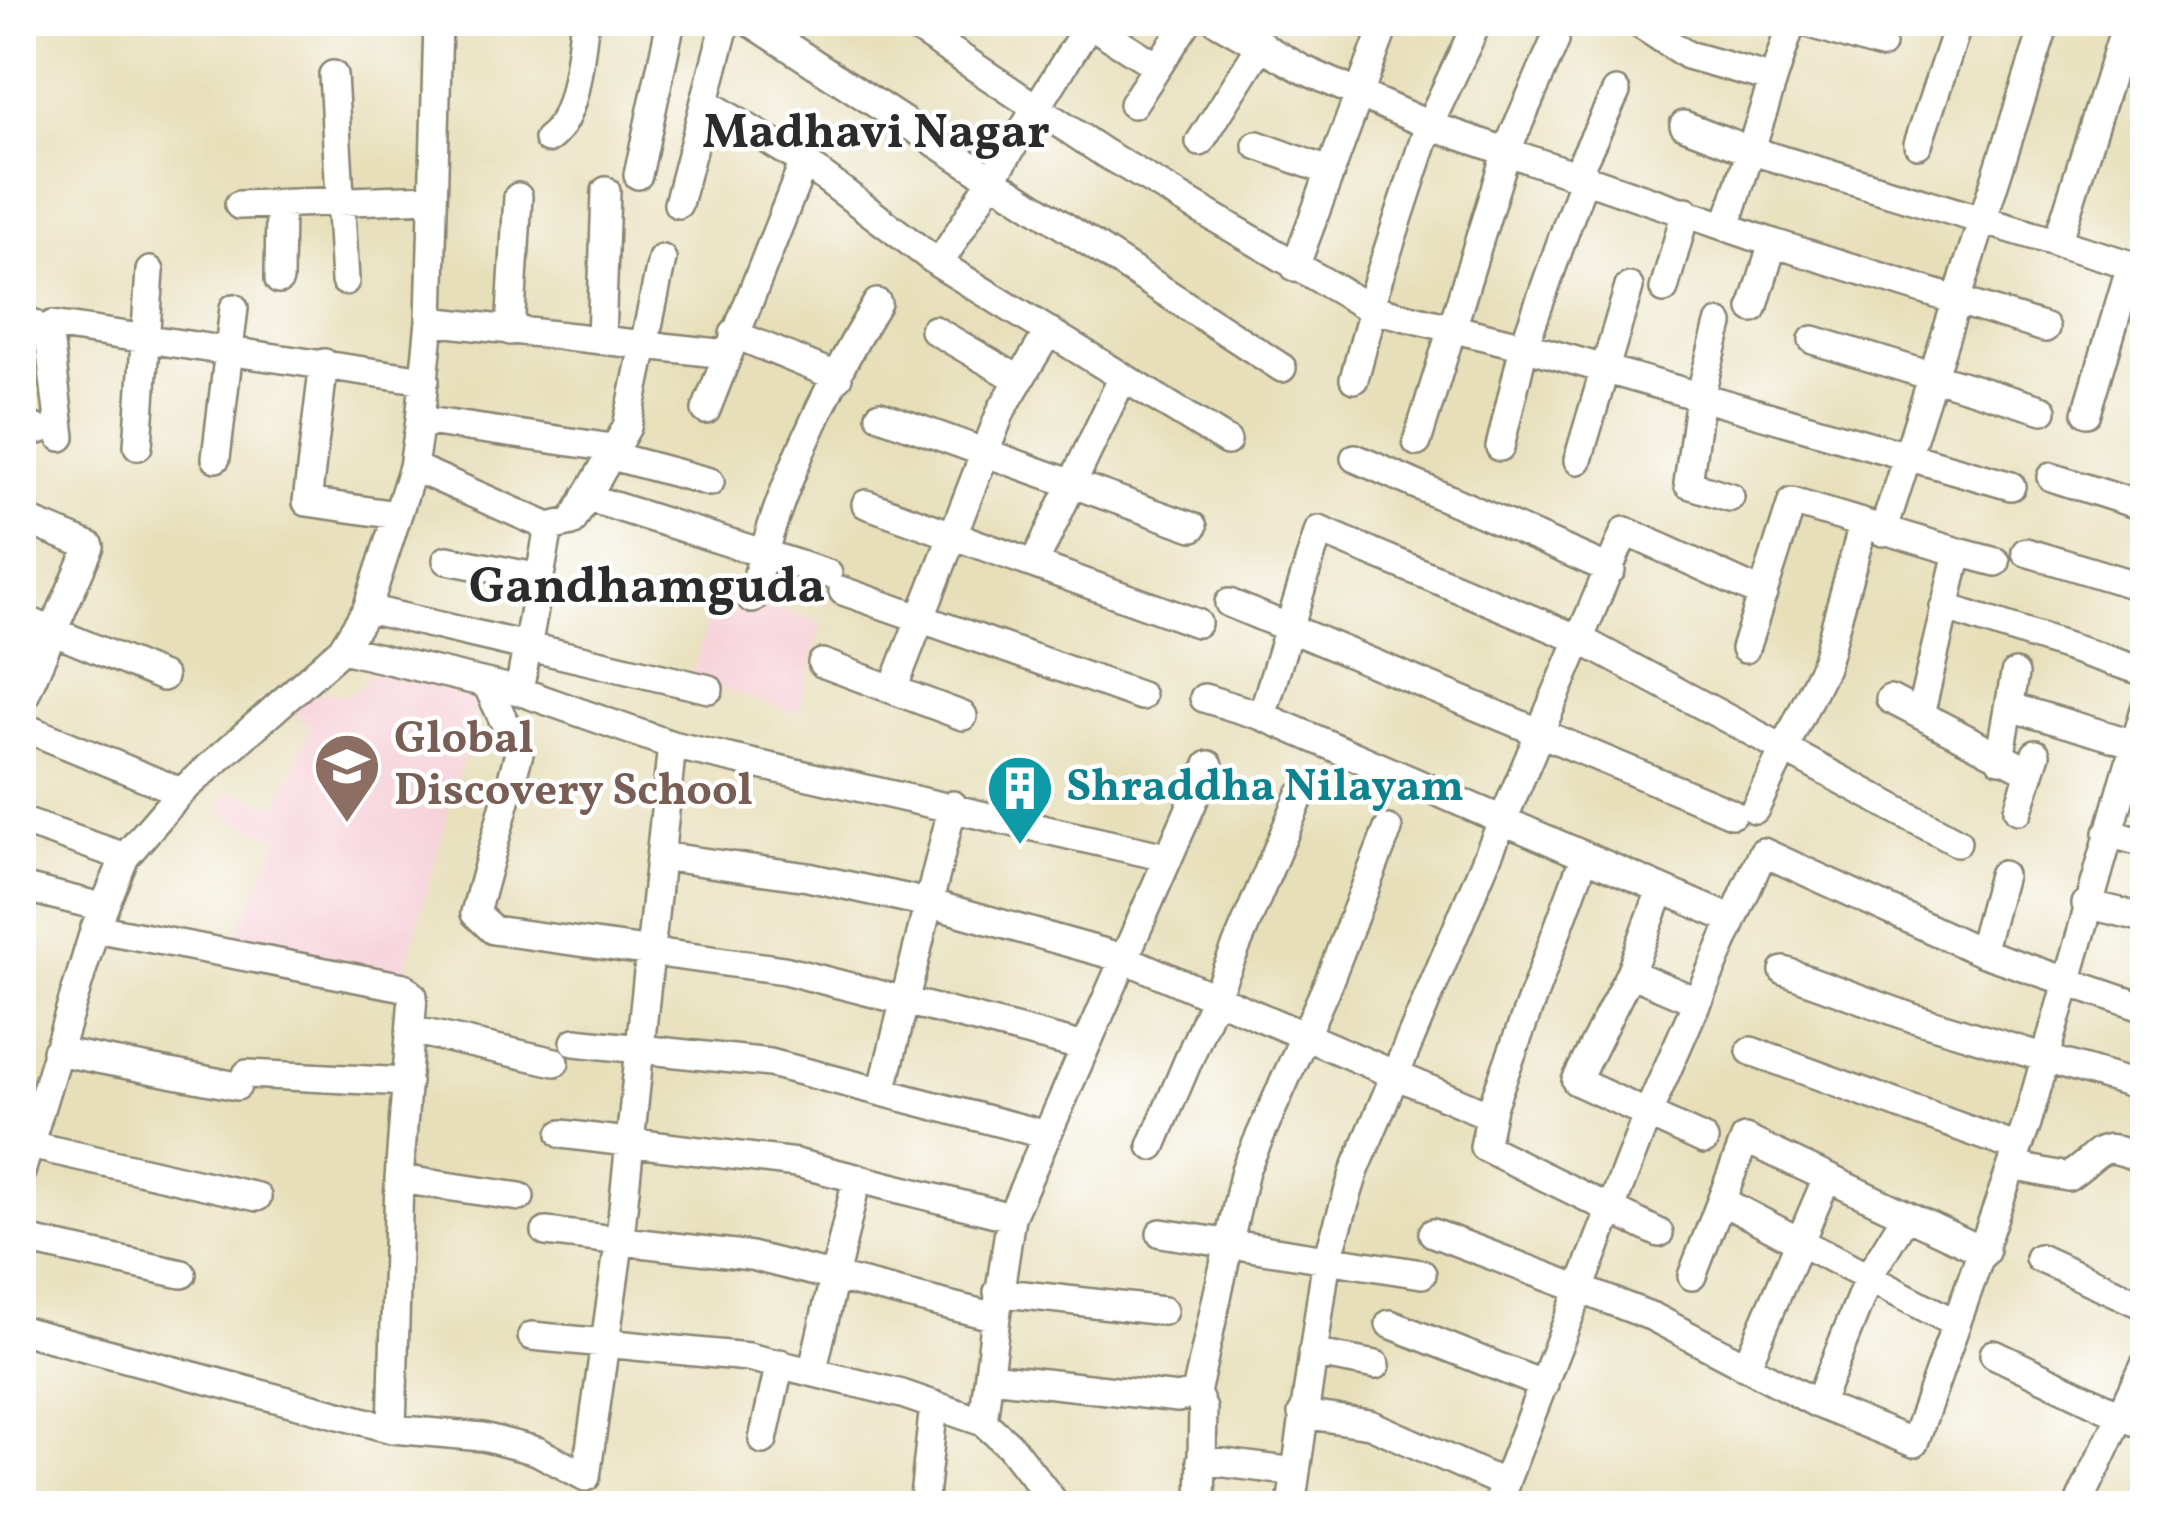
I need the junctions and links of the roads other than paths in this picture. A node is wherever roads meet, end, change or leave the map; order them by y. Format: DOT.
graph roads {
  1 [pos="438,21"];
  2 [pos="585,21"];
  3 [pos="670,21"];
  4 [pos="726,21"];
  5 [pos="749,21"];
  6 [pos="906,21"];
  7 [pos="1187,21"];
  8 [pos="1216,21"];
  9 [pos="1281,21"];
  10 [pos="1386,21"];
  11 [pos="1478,21"];
  12 [pos="1635,21"];
  13 [pos="1796,21"];
  14 [pos="1959,21"];
  15 [pos="2046,21"];
  16 [pos="2127,21"];
  17 [pos="1090,22"];
  18 [pos="1555,41"];
  19 [pos="1881,44"];
  20 [pos="1264,45"];
  21 [pos="1157,66"];
  22 [pos="334,75"];
  23 [pos="1770,78"];
  24 [pos="1616,92"];
  25 [pos="1360,94"];
  26 [pos="705,102"];
  27 [pos="1132,104"];
  28 [pos="1036,108"];
  29 [pos="1429,125"];
  30 [pos="1684,125"];
  31 [pos="548,140"];
  32 [pos="1200,142"];
  33 [pos="1918,144"];
  34 [pos="1257,145"];
  35 [pos="1507,150"];
  36 [pos="1749,150"];
  37 [pos="804,162"];
  38 [pos="1330,172"];
  39 [pos="1581,174"];
  40 [pos="638,175"];
  41 [pos="992,184"];
  42 [pos="606,191"];
  43 [pos="518,196"];
  44 [pos="432,198"];
  45 [pos="342,203"];
  46 [pos="678,204"];
  47 [pos="239,205"];
  48 [pos="280,205"];
  49 [pos="1686,211"];
  50 [pos="1980,220"];
  51 [pos="1727,224"];
  52 [pos="1773,243"];
  53 [pos="2057,244"];
  54 [pos="662,259"];
  55 [pos="940,264"];
  56 [pos="1295,267"];
  57 [pos="2138,267"];
  58 [pos="150,271"];
  59 [pos="279,280"];
  60 [pos="345,281"];
  61 [pos="1629,287"];
  62 [pos="1664,289"];
  63 [pos="1956,297"];
  64 [pos="878,303"];
  65 [pos="234,308"];
  66 [pos="1371,309"];
  67 [pos="1754,309"];
  68 [pos="21,319"];
  69 [pos="430,321"];
  70 [pos="1719,324"];
  71 [pos="1449,327"];
  72 [pos="2045,328"];
  73 [pos="934,330"];
  74 [pos="510,331"];
  75 [pos="1049,332"];
  76 [pos="601,339"];
  77 [pos="145,340"];
  78 [pos="1813,340"];
  79 [pos="645,344"];
  80 [pos="730,344"];
  81 [pos="1524,346"];
  82 [pos="21,349"];
  83 [pos="229,351"];
  84 [pos="324,363"];
  85 [pos="1282,368"];
  86 [pos="1605,369"];
  87 [pos="838,377"];
  88 [pos="1123,377"];
  89 [pos="1931,377"];
  90 [pos="1354,379"];
  91 [pos="424,380"];
  92 [pos="1020,380"];
  93 [pos="1700,396"];
  94 [pos="706,410"];
  95 [pos="2044,410"];
  96 [pos="2087,413"];
  97 [pos="880,415"];
  98 [pos="420,420"];
  99 [pos="40,430"];
  100 [pos="1227,441"];
  101 [pos="1417,442"];
  102 [pos="138,446"];
  103 [pos="1500,447"];
  104 [pos="610,452"];
  105 [pos="986,453"];
  106 [pos="1909,453"];
  107 [pos="216,458"];
  108 [pos="1355,458"];
  109 [pos="1578,460"];
  110 [pos="413,467"];
  111 [pos="2051,477"];
  112 [pos="710,482"];
  113 [pos="1069,482"];
  114 [pos="2011,486"];
  115 [pos="586,497"];
  116 [pos="1730,497"];
  117 [pos="866,504"];
  118 [pos="2145,507"];
  119 [pos="397,515"];
  120 [pos="21,518"];
  121 [pos="549,527"];
  122 [pos="1192,527"];
  123 [pos="1873,529"];
  124 [pos="956,536"];
  125 [pos="762,551"];
  126 [pos="1958,552"];
  127 [pos="2026,552"];
  128 [pos="448,560"];
  129 [pos="1996,562"];
  130 [pos="1034,564"];
  131 [pos="1611,570"];
  132 [pos="536,577"];
  133 [pos="2145,588"];
  134 [pos="1763,594"];
  135 [pos="752,598"];
  136 [pos="1229,603"];
  137 [pos="1945,607"];
  138 [pos="367,609"];
  139 [pos="21,618"];
  140 [pos="922,619"];
  141 [pos="1197,623"];
  142 [pos="1290,624"];
  143 [pos="53,631"];
  144 [pos="1581,640"];
  145 [pos="525,644"];
  146 [pos="342,649"];
  147 [pos="1745,649"];
  148 [pos="822,663"];
  149 [pos="2145,672"];
  150 [pos="2015,674"];
  151 [pos="163,677"];
  152 [pos="488,687"];
  153 [pos="709,689"];
  154 [pos="893,689"];
  155 [pos="519,691"];
  156 [pos="1141,696"];
  157 [pos="1204,698"];
  158 [pos="1890,699"];
  159 [pos="21,704"];
  160 [pos="2011,707"];
  161 [pos="2145,709"];
  162 [pos="1921,711"];
  163 [pos="963,716"];
  164 [pos="1262,716"];
  165 [pos="21,726"];
  166 [pos="1542,730"];
  167 [pos="673,745"];
  168 [pos="2140,745"];
  169 [pos="1786,750"];
  170 [pos="2000,759"];
  171 [pos="1209,764"];
  172 [pos="181,792"];
  173 [pos="1300,796"];
  174 [pos="953,805"];
  175 [pos="2018,811"];
  176 [pos="21,821"];
  177 [pos="1500,821"];
  178 [pos="1388,829"];
  179 [pos="2108,833"];
  180 [pos="1957,842"];
  181 [pos="2145,843"];
  182 [pos="661,856"];
  183 [pos="125,857"];
  184 [pos="1166,857"];
  185 [pos="1584,858"];
  186 [pos="2002,875"];
  187 [pos="21,887"];
  188 [pos="1661,890"];
  189 [pos="928,903"];
  190 [pos="2086,904"];
  191 [pos="98,918"];
  192 [pos="2145,918"];
  193 [pos="1732,920"];
  194 [pos="652,952"];
  195 [pos="1981,952"];
  196 [pos="1123,958"];
  197 [pos="1784,970"];
  198 [pos="1630,973"];
  199 [pos="2067,985"];
  200 [pos="1215,997"];
  201 [pos="904,998"];
  202 [pos="1696,1001"];
  203 [pos="2145,1008"];
  204 [pos="411,1030"];
  205 [pos="1304,1037"];
  206 [pos="1085,1047"];
  207 [pos="640,1050"];
  208 [pos="56,1051"];
  209 [pos="1751,1051"];
  210 [pos="2044,1058"];
  211 [pos="1394,1078"];
  212 [pos="406,1082"];
  213 [pos="2145,1088"];
  214 [pos="882,1092"];
  215 [pos="1492,1107"];
  216 [pos="1648,1113"];
  217 [pos="562,1134"];
  218 [pos="1047,1135"];
  219 [pos="1704,1140"];
  220 [pos="631,1142"];
  221 [pos="1152,1146"];
  222 [pos="24,1154"];
  223 [pos="2016,1157"];
  224 [pos="2145,1161"];
  225 [pos="857,1178"];
  226 [pos="1827,1178"];
  227 [pos="399,1179"];
  228 [pos="257,1197"];
  229 [pos="520,1197"];
  230 [pos="1722,1201"];
  231 [pos="1611,1206"];
  232 [pos="1906,1215"];
  233 [pos="1011,1216"];
  234 [pos="546,1232"];
  235 [pos="1161,1233"];
  236 [pos="1433,1233"];
  237 [pos="1659,1233"];
  238 [pos="620,1238"];
  239 [pos="21,1239"];
  240 [pos="1804,1242"];
  241 [pos="1225,1243"];
  242 [pos="1985,1252"];
  243 [pos="2039,1258"];
  244 [pos="1327,1259"];
  245 [pos="182,1274"];
  246 [pos="1422,1274"];
  247 [pos="1870,1274"];
  248 [pos="833,1276"];
  249 [pos="1692,1276"];
  250 [pos="1581,1290"];
  251 [pos="997,1304"];
  252 [pos="2145,1306"];
  253 [pos="1163,1311"];
  254 [pos="1953,1322"];
  255 [pos="1390,1324"];
  256 [pos="21,1330"];
  257 [pos="532,1336"];
  258 [pos="606,1345"];
  259 [pos="1312,1353"];
  260 [pos="1994,1354"];
  261 [pos="780,1363"];
  262 [pos="2145,1364"];
  263 [pos="1376,1365"];
  264 [pos="1747,1367"];
  265 [pos="813,1370"];
  266 [pos="990,1377"];
  267 [pos="1544,1385"];
  268 [pos="1196,1393"];
  269 [pos="1818,1404"];
  270 [pos="934,1405"];
  271 [pos="1303,1414"];
  272 [pos="2133,1421"];
  273 [pos="983,1422"];
  274 [pos="392,1429"];
  275 [pos="763,1440"];
  276 [pos="1201,1460"];
  277 [pos="1295,1472"];
  278 [pos="1501,1495"];
  279 [pos="923,1506"];
  280 [pos="1057,1506"];
  281 [pos="1202,1506"];
  282 [pos="1292,1506"];
  283 [pos="2083,1506"];
  1 -- 44 [label="street"];
  2 -- 31 [label="street"];
  3 -- 40 [label="street"];
  4 -- 26 [label="street"];
  5 -- 41 [label="street"];
  6 -- 28 [label="street"];
  7 -- 21 [label="street"];
  8 -- 20 [label="street"];
  9 -- 20 [label="street"];
  10 -- 25 [label="street"];
  11 -- 29 [label="street"];
  12 -- 23 [label="street"];
  13 -- 19 [label="street"];
  13 -- 23 [label="street"];
  14 -- 33 [label="street"];
  15 -- 50 [label="street"];
  16 -- 53 [label="street"];
  17 -- 21 [label="street"];
  17 -- 28 [label="street"];
  18 -- 35 [label="street"];
  20 -- 25 [label="street"];
  20 -- 32 [label="street"];
  21 -- 27 [label="street"];
  22 -- 45 [label="street"];
  23 -- 36 [label="street"];
  24 -- 39 [label="street"];
  25 -- 29 [label="street"];
  25 -- 38 [label="street"];
  26 -- 37 [label="street"];
  26 -- 46 [label="street"];
  28 -- 41 [label="street"];
  28 -- 56 [label="street"];
  29 -- 35 [label="street"];
  29 -- 66 [label="street"];
  30 -- 36 [label="street"];
  34 -- 38 [label="street"];
  35 -- 39 [label="street"];
  35 -- 71 [label="street"];
  36 -- 50 [label="street"];
  36 -- 51 [label="street"];
  37 -- 55 [label="street"];
  37 -- 80 [label="street"];
  38 -- 56 [label="street"];
  39 -- 49 [label="street"];
  39 -- 81 [label="street"];
  41 -- 55 [label="street"];
  41 -- 85 [label="street"];
  42 -- 76 [label="street"];
  43 -- 74 [label="street"];
  44 -- 45 [label="street"];
  44 -- 69 [label="street"];
  45 -- 48 [label="street"];
  45 -- 60 [label="street"];
  47 -- 48 [label="street"];
  48 -- 59 [label="street"];
  49 -- 51 [label="street"];
  49 -- 62 [label="street"];
  50 -- 53 [label="street"];
  50 -- 63 [label="street"];
  51 -- 52 [label="street"];
  52 -- 63 [label="street"];
  52 -- 67 [label="street"];
  53 -- 57 [label="street"];
  54 -- 79 [label="street"];
  55 -- 75 [label="street"];
  56 -- 66 [label="street"];
  57 -- 96 [label="street"];
  58 -- 77 [label="street"];
  61 -- 86 [label="street"];
  63 -- 72 [label="street"];
  63 -- 89 [label="street"];
  64 -- 87 [label="street"];
  65 -- 83 [label="street"];
  66 -- 71 [label="street"];
  66 -- 90 [label="street"];
  68 -- 82 [label="street"];
  69 -- 74 [label="street"];
  69 -- 91 [label="street"];
  70 -- 93 [label="street"];
  71 -- 81 [label="street"];
  71 -- 101 [label="street"];
  73 -- 92 [label="street"];
  74 -- 76 [label="street"];
  75 -- 88 [label="street"];
  75 -- 92 [label="street"];
  76 -- 79 [label="street"];
  77 -- 83 [label="street"];
  77 -- 99 [label="street"];
  77 -- 102 [label="street"];
  78 -- 89 [label="street"];
  79 -- 80 [label="street"];
  79 -- 104 [label="street"];
  80 -- 87 [label="street"];
  80 -- 94 [label="street"];
  81 -- 86 [label="street"];
  81 -- 103 [label="street"];
  83 -- 84 [label="street"];
  83 -- 107 [label="street"];
  84 -- 91 [label="street"];
  84 -- 119 [label="street"];
  86 -- 93 [label="street"];
  86 -- 109 [label="street"];
  87 -- 125 [label="street"];
  88 -- 100 [label="street"];
  88 -- 113 [label="street"];
  89 -- 95 [label="street"];
  89 -- 106 [label="street"];
  91 -- 98 [label="street"];
  92 -- 105 [label="street"];
  93 -- 106 [label="street"];
  93 -- 116 [label="street"];
  97 -- 105 [label="street"];
  98 -- 104 [label="street"];
  98 -- 110 [label="street"];
  104 -- 112 [label="street"];
  104 -- 115 [label="street"];
  105 -- 113 [label="street"];
  105 -- 124 [label="street"];
  106 -- 114 [label="street"];
  106 -- 123 [label="street"];
  108 -- 131 [label="street"];
  110 -- 119 [label="street"];
  110 -- 121 [label="street"];
  111 -- 118 [label="street"];
  113 -- 122 [label="street"];
  113 -- 130 [label="street"];
  115 -- 121 [label="street"];
  115 -- 125 [label="street"];
  117 -- 124 [label="street"];
  119 -- 138 [label="street"];
  120 -- 143 [label="street"];
  121 -- 132 [label="street"];
  123 -- 126 [label="street"];
  123 -- 134 [label="street"];
  123 -- 169 [label="street"];
  124 -- 130 [label="street"];
  124 -- 140 [label="street"];
  125 -- 135 [label="street"];
  125 -- 140 [label="street"];
  126 -- 129 [label="street"];
  126 -- 137 [label="street"];
  127 -- 133 [label="street"];
  128 -- 132 [label="street"];
  130 -- 141 [label="street"];
  131 -- 134 [label="street"];
  131 -- 144 [label="street"];
  132 -- 145 [label="street"];
  134 -- 147 [label="street"];
  136 -- 142 [label="street"];
  137 -- 149 [label="street"];
  137 -- 162 [label="street"];
  138 -- 145 [label="street"];
  138 -- 146 [label="street"];
  139 -- 143 [label="street"];
  140 -- 154 [label="street"];
  140 -- 156 [label="street"];
  142 -- 144 [label="street"];
  142 -- 164 [label="street"];
  142 -- 166 [label="street"];
  143 -- 151 [label="street"];
  143 -- 159 [label="street"];
  144 -- 166 [label="street"];
  144 -- 169 [label="street"];
  145 -- 153 [label="street"];
  145 -- 155 [label="street"];
  146 -- 152 [label="street"];
  146 -- 172 [label="street"];
  148 -- 154 [label="street"];
  150 -- 160 [label="street"];
  152 -- 155 [label="street"];
  152 -- 194 [label="street"];
  154 -- 163 [label="street"];
  155 -- 167 [label="street"];
  157 -- 164 [label="street"];
  158 -- 162 [label="street"];
  160 -- 168 [label="street"];
  160 -- 170 [label="street"];
  161 -- 168 [label="street"];
  162 -- 170 [label="street"];
  164 -- 177 [label="street"];
  165 -- 172 [label="street"];
  166 -- 169 [label="street"];
  166 -- 177 [label="street"];
  167 -- 174 [label="street"];
  167 -- 182 [label="street"];
  168 -- 179 [label="street"];
  169 -- 180 [label="street"];
  170 -- 175 [label="street"];
  171 -- 184 [label="street"];
  172 -- 183 [label="street"];
  173 -- 200 [label="street"];
  174 -- 184 [label="street"];
  174 -- 189 [label="street"];
  176 -- 183 [label="street"];
  177 -- 185 [label="street"];
  177 -- 211 [label="street"];
  178 -- 205 [label="street"];
  179 -- 181 [label="street"];
  179 -- 190 [label="street"];
  182 -- 189 [label="street"];
  182 -- 194 [label="street"];
  183 -- 191 [label="street"];
  184 -- 196 [label="street"];
  185 -- 188 [label="street"];
  185 -- 215 [label="street"];
  186 -- 195 [label="street"];
  187 -- 191 [label="street"];
  188 -- 193 [label="street"];
  188 -- 198 [label="street"];
  189 -- 196 [label="street"];
  189 -- 201 [label="street"];
  190 -- 192 [label="street"];
  190 -- 199 [label="street"];
  191 -- 204 [label="street"];
  191 -- 208 [label="street"];
  193 -- 195 [label="street"];
  193 -- 202 [label="street"];
  194 -- 201 [label="street"];
  194 -- 207 [label="street"];
  195 -- 199 [label="street"];
  196 -- 200 [label="street"];
  196 -- 206 [label="street"];
  197 -- 210 [label="street"];
  198 -- 202 [label="street"];
  198 -- 216 [label="street"];
  199 -- 203 [label="street"];
  199 -- 210 [label="street"];
  200 -- 205 [label="street"];
  200 -- 221 [label="street"];
  201 -- 206 [label="street"];
  201 -- 214 [label="street"];
  202 -- 216 [label="street"];
  204 -- 207 [label="street"];
  204 -- 212 [label="street"];
  205 -- 211 [label="street"];
  205 -- 241 [label="street"];
  206 -- 218 [label="street"];
  207 -- 214 [label="street"];
  207 -- 220 [label="street"];
  208 -- 212 [label="street"];
  208 -- 222 [label="street"];
  209 -- 223 [label="street"];
  210 -- 213 [label="street"];
  210 -- 223 [label="street"];
  211 -- 215 [label="street"];
  211 -- 244 [label="street"];
  212 -- 227 [label="street"];
  214 -- 218 [label="street"];
  215 -- 231 [label="street"];
  216 -- 219 [label="street"];
  216 -- 231 [label="street"];
  217 -- 220 [label="street"];
  218 -- 233 [label="street"];
  220 -- 225 [label="street"];
  220 -- 238 [label="street"];
  222 -- 228 [label="street"];
  223 -- 224 [label="street"];
  223 -- 242 [label="street"];
  225 -- 233 [label="street"];
  225 -- 248 [label="street"];
  226 -- 230 [label="street"];
  226 -- 232 [label="street"];
  226 -- 240 [label="street"];
  227 -- 229 [label="street"];
  227 -- 274 [label="street"];
  230 -- 240 [label="street"];
  230 -- 249 [label="street"];
  231 -- 237 [label="street"];
  231 -- 250 [label="street"];
  232 -- 242 [label="street"];
  232 -- 247 [label="street"];
  233 -- 251 [label="street"];
  234 -- 238 [label="street"];
  235 -- 241 [label="street"];
  236 -- 250 [label="street"];
  238 -- 248 [label="street"];
  238 -- 258 [label="street"];
  239 -- 245 [label="street"];
  240 -- 247 [label="street"];
  240 -- 264 [label="street"];
  241 -- 244 [label="street"];
  241 -- 268 [label="street"];
  242 -- 254 [label="street"];
  243 -- 252 [label="street"];
  244 -- 246 [label="street"];
  244 -- 259 [label="street"];
  247 -- 254 [label="street"];
  247 -- 269 [label="street"];
  248 -- 251 [label="street"];
  248 -- 265 [label="street"];
  250 -- 264 [label="street"];
  250 -- 267 [label="street"];
  251 -- 253 [label="street"];
  251 -- 266 [label="street"];
  254 -- 269 [label="street"];
  255 -- 267 [label="street"];
  256 -- 274 [label="street"];
  257 -- 258 [label="street"];
  258 -- 261 [label="street"];
  258 -- 274 [label="street"];
  259 -- 263 [label="street"];
  259 -- 271 [label="street"];
  260 -- 272 [label="street"];
  261 -- 265 [label="street"];
  261 -- 275 [label="street"];
  262 -- 272 [label="street"];
  264 -- 269 [label="street"];
  265 -- 270 [label="street"];
  266 -- 268 [label="street"];
  266 -- 273 [label="street"];
  267 -- 278 [label="street"];
  268 -- 276 [label="street"];
  270 -- 273 [label="street"];
  270 -- 279 [label="street"];
  271 -- 277 [label="street"];
  271 -- 278 [label="street"];
  272 -- 283 [label="street"];
  273 -- 280 [label="street"];
  276 -- 277 [label="street"];
  276 -- 281 [label="street"];
  277 -- 282 [label="street"];
}
